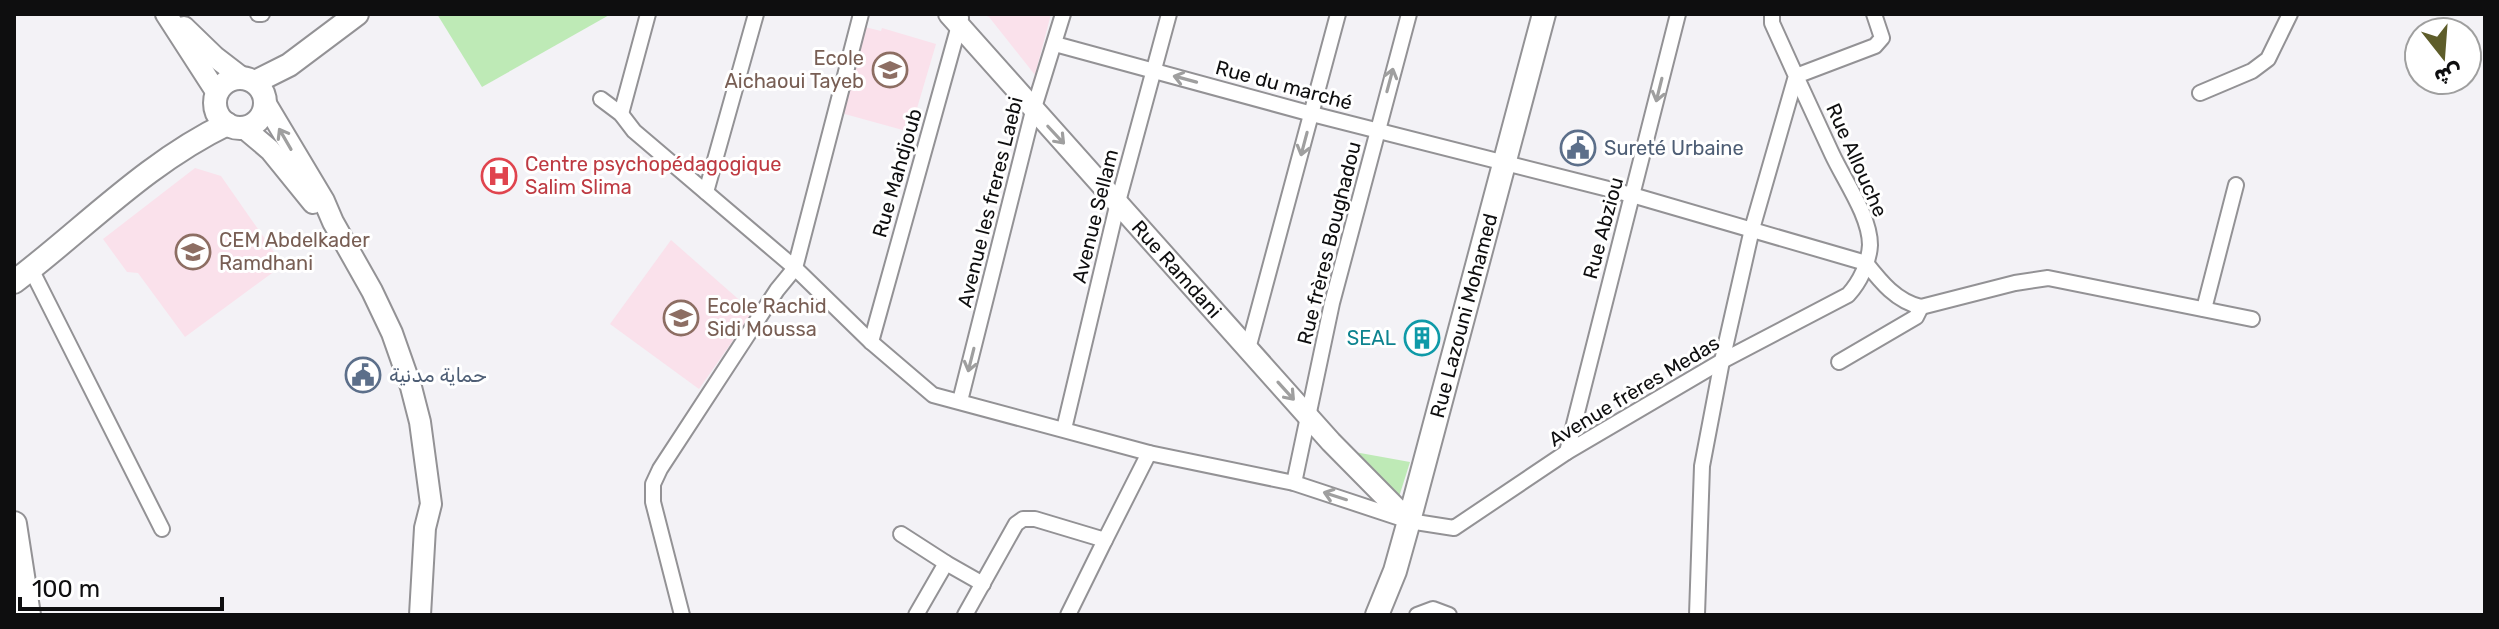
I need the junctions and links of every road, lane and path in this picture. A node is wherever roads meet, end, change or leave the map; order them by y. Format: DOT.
graph roads {
  1 [pos="166,14"];
  2 [pos="172,14"];
  3 [pos="357,14"];
  4 [pos="648,14"];
  5 [pos="756,14"];
  6 [pos="861,14"];
  7 [pos="1063,14"];
  8 [pos="1169,14"];
  9 [pos="1338,14"];
  10 [pos="1409,14"];
  11 [pos="1544,14"];
  12 [pos="1678,14"];
  13 [pos="1772,14"];
  14 [pos="1874,14"];
  15 [pos="2290,14"];
  16 [pos="957,18"];
  17 [pos="1055,44"];
  18 [pos="1155,70"];
  19 [pos="1796,76"];
  20 [pos="257,90"];
  21 [pos="2200,93"];
  22 [pos="601,99"];
  23 [pos="1033,111"];
  24 [pos="226,113"];
  25 [pos="621,114"];
  26 [pos="1312,114"];
  27 [pos="1377,131"];
  28 [pos="1504,161"];
  29 [pos="2236,185"];
  30 [pos="706,192"];
  31 [pos="1632,195"];
  32 [pos="1118,202"];
  33 [pos="333,222"];
  34 [pos="1752,229"];
  35 [pos="1866,263"];
  36 [pos="795,268"];
  37 [pos="22,275"];
  38 [pos="1921,307"];
  39 [pos="2204,309"];
  40 [pos="2252,319"];
  41 [pos="871,342"];
  42 [pos="1248,349"];
  43 [pos="1722,361"];
  44 [pos="1839,362"];
  45 [pos="960,401"];
  46 [pos="1309,417"];
  47 [pos="1064,429"];
  48 [pos="1567,452"];
  49 [pos="1149,453"];
  50 [pos="1294,483"];
  51 [pos="1409,521"];
  52 [pos="14,524"];
  53 [pos="162,529"];
  54 [pos="901,534"];
  55 [pos="1105,540"];
  56 [pos="946,563"];
  57 [pos="983,584"];
  58 [pos="28,615"];
  59 [pos="420,615"];
  60 [pos="682,615"];
  61 [pos="916,615"];
  62 [pos="965,615"];
  63 [pos="1068,615"];
  64 [pos="1377,615"];
  65 [pos="1417,615"];
  66 [pos="1449,615"];
  67 [pos="1697,615"];
  1 -- 24 [label="main road"];
  2 -- 20 [label="main road"];
  3 -- 20 [label="main road"];
  4 -- 25 [label="street"];
  5 -- 30 [label="street"];
  6 -- 36 [label="street"];
  7 -- 17 [label="street, Avenue les freres Laebi"];
  8 -- 18 [label="street, Avenue Sellam"];
  9 -- 26 [label="street"];
  27 -- 10 [label="street, Rue frères Boughadou, one-way"];
  11 -- 28 [label="main road, Rue Lazouni Mohamed"];
  12 -- 31 [label="street, Rue Abziou, one-way"];
  13 -- 19 [label="street, Rue Allouche"];
  14 -- 19 [label="street"];
  15 -- 21 [label="street"];
  16 -- 23 [label="main road, Rue Ramdani"];
  16 -- 41 [label="street, Rue Mahdjoub"];
  17 -- 18 [label="street, Rue du marché"];
  17 -- 23 [label="street, Avenue les freres Laebi"];
  26 -- 18 [label="street, Rue du marché, one-way"];
  18 -- 32 [label="street, Avenue Sellam"];
  19 -- 34 [label="street"];
  19 -- 35 [label="street, Rue Allouche"];
  20 -- 24 [label="main road"];
  20 -- 24 [label="main road"];
  33 -- 20 [label="main road, one-way"];
  22 -- 25 [label="street, Avenue frères Medas"];
  23 -- 32 [label="main road, Rue Ramdani, one-way"];
  23 -- 45 [label="street, Avenue les freres Laebi, one-way"];
  24 -- 33 [label="main road"];
  24 -- 37 [label="main road"];
  25 -- 30 [label="street, Avenue frères Medas"];
  26 -- 27 [label="street, Rue du marché"];
  26 -- 42 [label="street, one-way"];
  27 -- 28 [label="street, Rue du marché"];
  27 -- 46 [label="street, Rue frères Boughadou"];
  28 -- 31 [label="street, Rue du marché"];
  28 -- 51 [label="main road, Rue Lazouni Mohamed"];
  29 -- 39 [label="street"];
  30 -- 36 [label="street, Avenue frères Medas"];
  31 -- 34 [label="street, Rue du marché"];
  31 -- 48 [label="street, Rue Abziou"];
  32 -- 42 [label="main road, Rue Ramdani"];
  32 -- 47 [label="street, Avenue Sellam"];
  33 -- 59 [label="main road"];
  34 -- 35 [label="street, Rue du marché"];
  34 -- 43 [label="street"];
  35 -- 38 [label="street"];
  35 -- 43 [label="street, Avenue frères Medas"];
  36 -- 41 [label="street, Avenue frères Medas"];
  36 -- 60 [label="street"];
  37 -- 53 [label="street"];
  38 -- 39 [label="street"];
  38 -- 44 [label="street"];
  39 -- 40 [label="street"];
  41 -- 45 [label="street, Avenue frères Medas"];
  42 -- 46 [label="main road, Rue Ramdani, one-way"];
  43 -- 48 [label="street, Avenue frères Medas"];
  43 -- 67 [label="street"];
  45 -- 47 [label="street, Avenue frères Medas"];
  46 -- 50 [label="street, Rue frères Boughadou"];
  46 -- 51 [label="main road, Rue Ramdani"];
  47 -- 49 [label="street, Avenue frères Medas"];
  48 -- 51 [label="street, Avenue frères Medas"];
  49 -- 50 [label="street, Avenue frères Medas"];
  49 -- 55 [label="street"];
  51 -- 50 [label="street, Avenue frères Medas, one-way"];
  51 -- 64 [label="main road, Rue Lazouni Mohamed"];
  52 -- 58 [label="highway"];
  54 -- 56 [label="street"];
  55 -- 57 [label="street"];
  55 -- 63 [label="street"];
  56 -- 57 [label="street"];
  56 -- 61 [label="street"];
  57 -- 62 [label="street"];
  65 -- 66 [label="street"];
}
